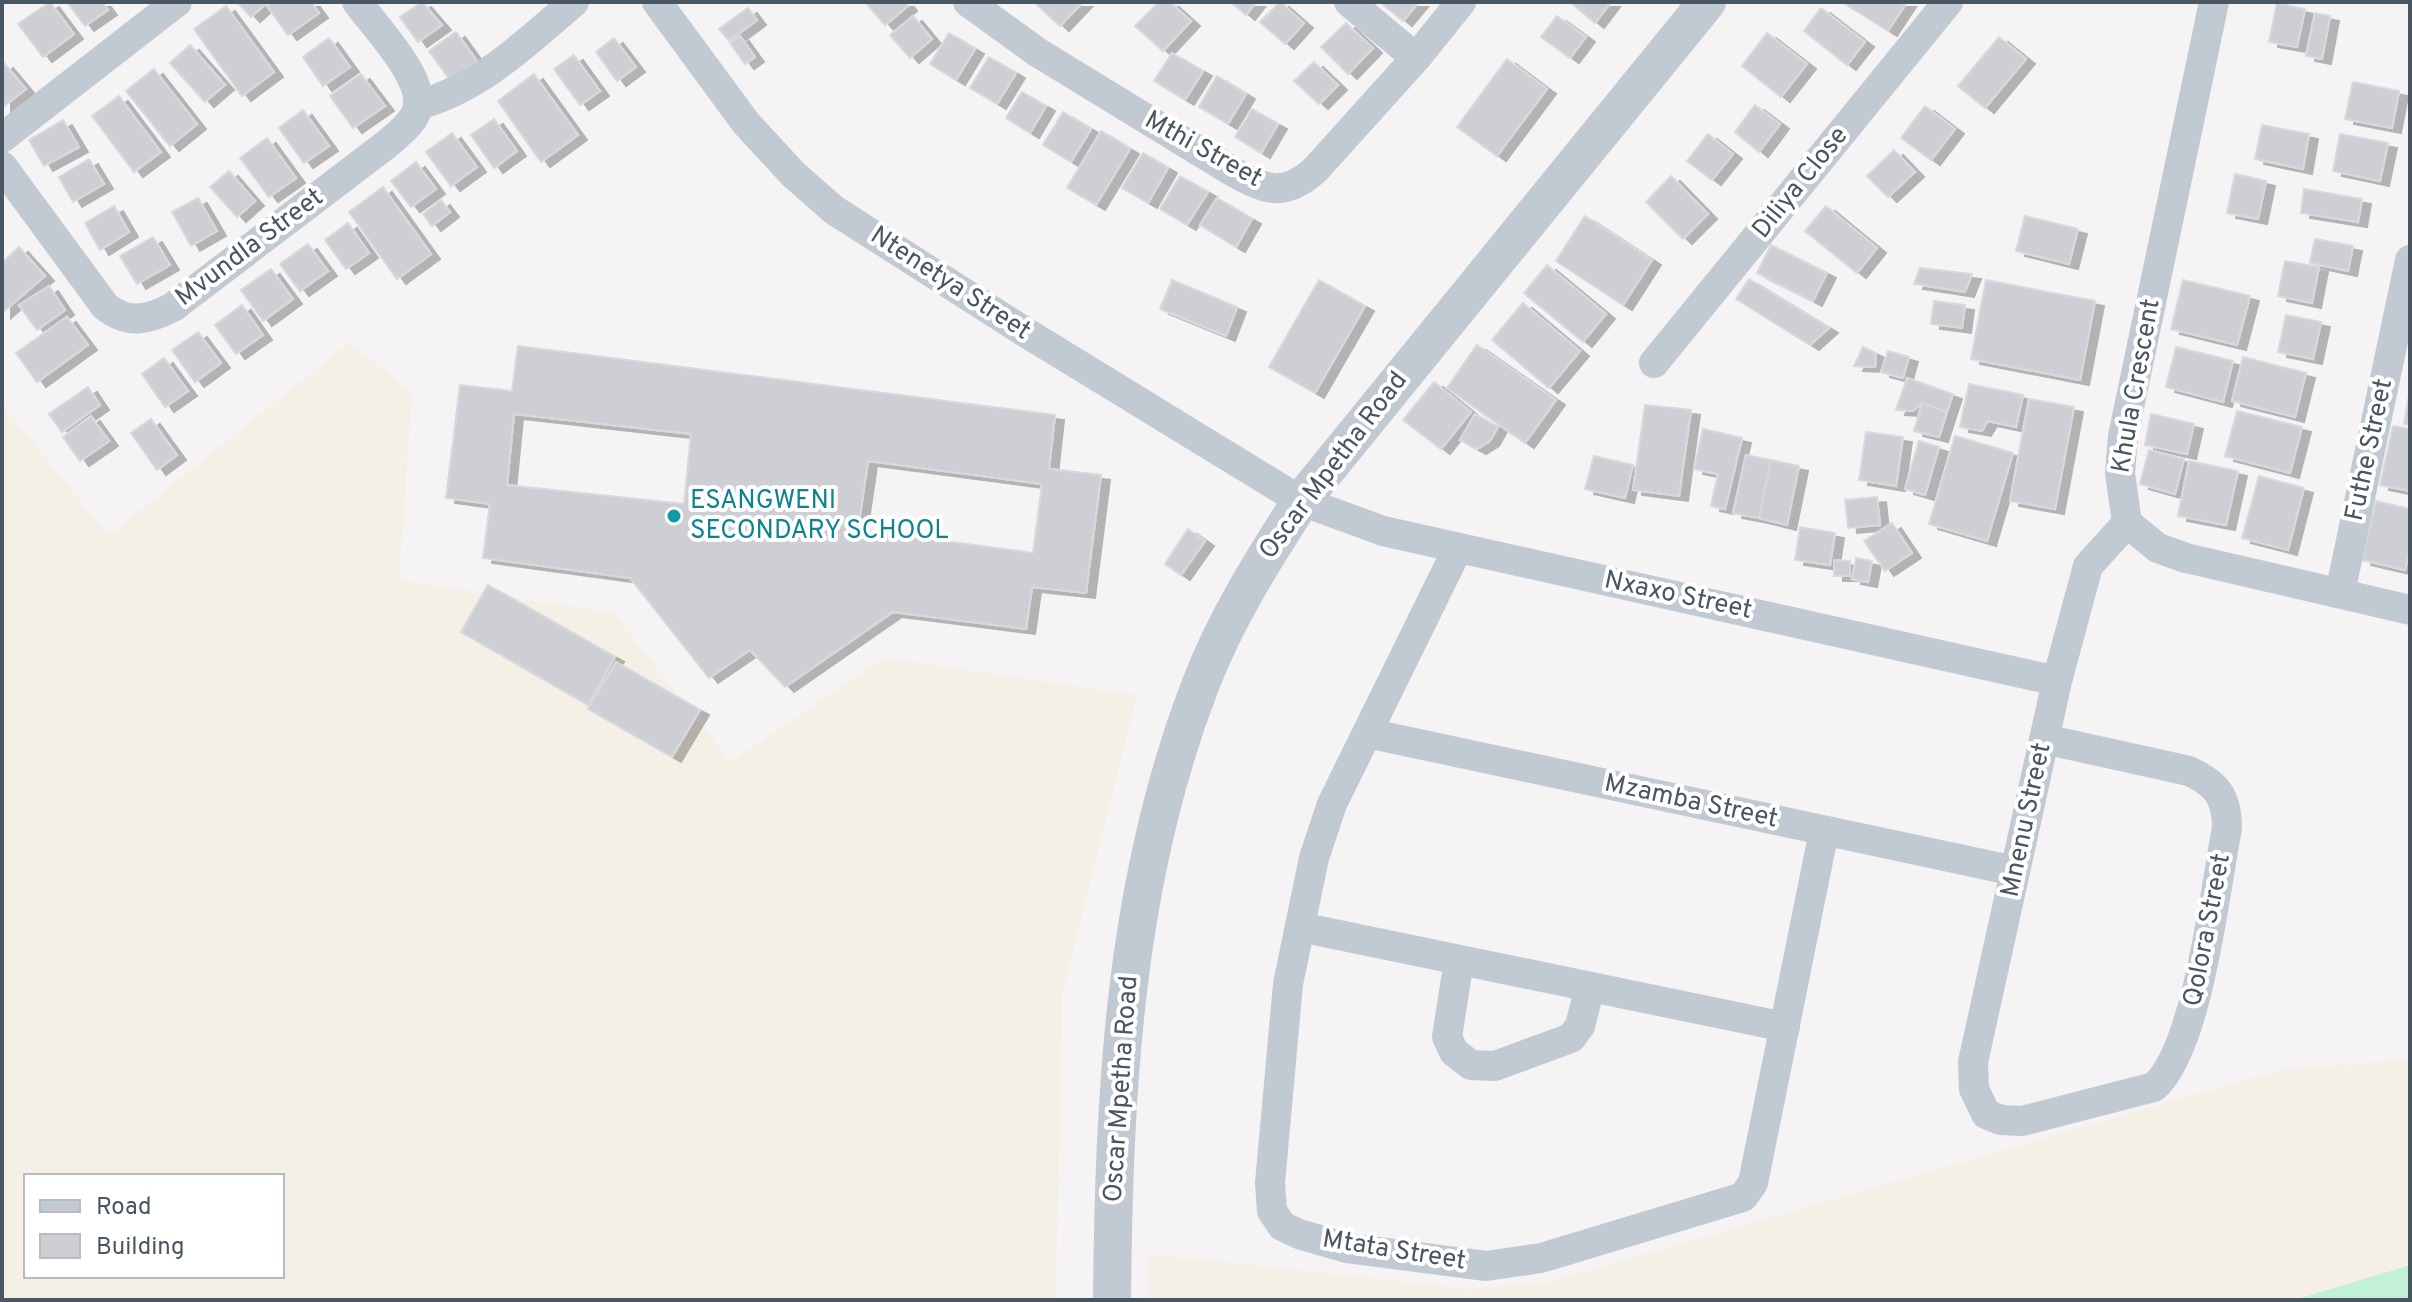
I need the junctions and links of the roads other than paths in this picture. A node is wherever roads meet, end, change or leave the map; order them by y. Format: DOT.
graph roads {
  1 [pos="177,2"];
  2 [pos="357,2"];
  3 [pos="574,2"];
  4 [pos="657,2"];
  5 [pos="968,2"];
  6 [pos="1349,2"];
  7 [pos="1461,2"];
  8 [pos="1707,2"];
  9 [pos="1948,2"];
  10 [pos="2214,2"];
  11 [pos="1416,58"];
  12 [pos="418,105"];
  13 [pos="2,138"];
  14 [pos="2,166"];
  15 [pos="2410,260"];
  16 [pos="1654,363"];
  17 [pos="1301,501"];
  18 [pos="2127,523"];
  19 [pos="1458,548"];
  20 [pos="2340,593"];
  21 [pos="2410,610"];
  22 [pos="2057,681"];
  23 [pos="1367,733"];
  24 [pos="2044,739"];
  25 [pos="1824,831"];
  26 [pos="2015,871"];
  27 [pos="1300,927"];
  28 [pos="1459,960"];
  29 [pos="1590,987"];
  30 [pos="1785,1027"];
  31 [pos="2001,1120"];
  32 [pos="1112,1300"];
  1 -- 13 [label="street"];
  2 -- 12 [label="street"];
  3 -- 12 [label="street"];
  4 -- 17 [label="street, Ntenetya Street"];
  5 -- 11 [label="street, Mthi Street"];
  6 -- 11 [label="street"];
  7 -- 11 [label="street, Mthi Street"];
  8 -- 17 [label="street, Oscar Mpetha Road"];
  9 -- 16 [label="street, Diliya Close"];
  10 -- 18 [label="street, Khula Crescent"];
  12 -- 14 [label="street, Mvundla Street"];
  15 -- 20 [label="street, Futhe Street"];
  17 -- 19 [label="street, Nxaxo Street"];
  17 -- 32 [label="street, Oscar Mpetha Road"];
  18 -- 20 [label="street"];
  18 -- 22 [label="street, Mnenu Street"];
  19 -- 22 [label="street, Nxaxo Street"];
  19 -- 23 [label="street, Mtata Street"];
  20 -- 21 [label="street"];
  22 -- 24 [label="street, Mnenu Street"];
  23 -- 25 [label="street, Mzamba Street"];
  23 -- 27 [label="street, Mtata Street"];
  24 -- 26 [label="street, Mnenu Street"];
  24 -- 31 [label="street, Qolora Street"];
  25 -- 26 [label="street, Mzamba Street"];
  25 -- 30 [label="street, Mtata Street"];
  26 -- 31 [label="street, Mnenu Street"];
  27 -- 28 [label="street"];
  27 -- 30 [label="street, Mtata Street"];
  28 -- 29 [label="street"];
  28 -- 29 [label="street"];
  29 -- 30 [label="street"];
}
